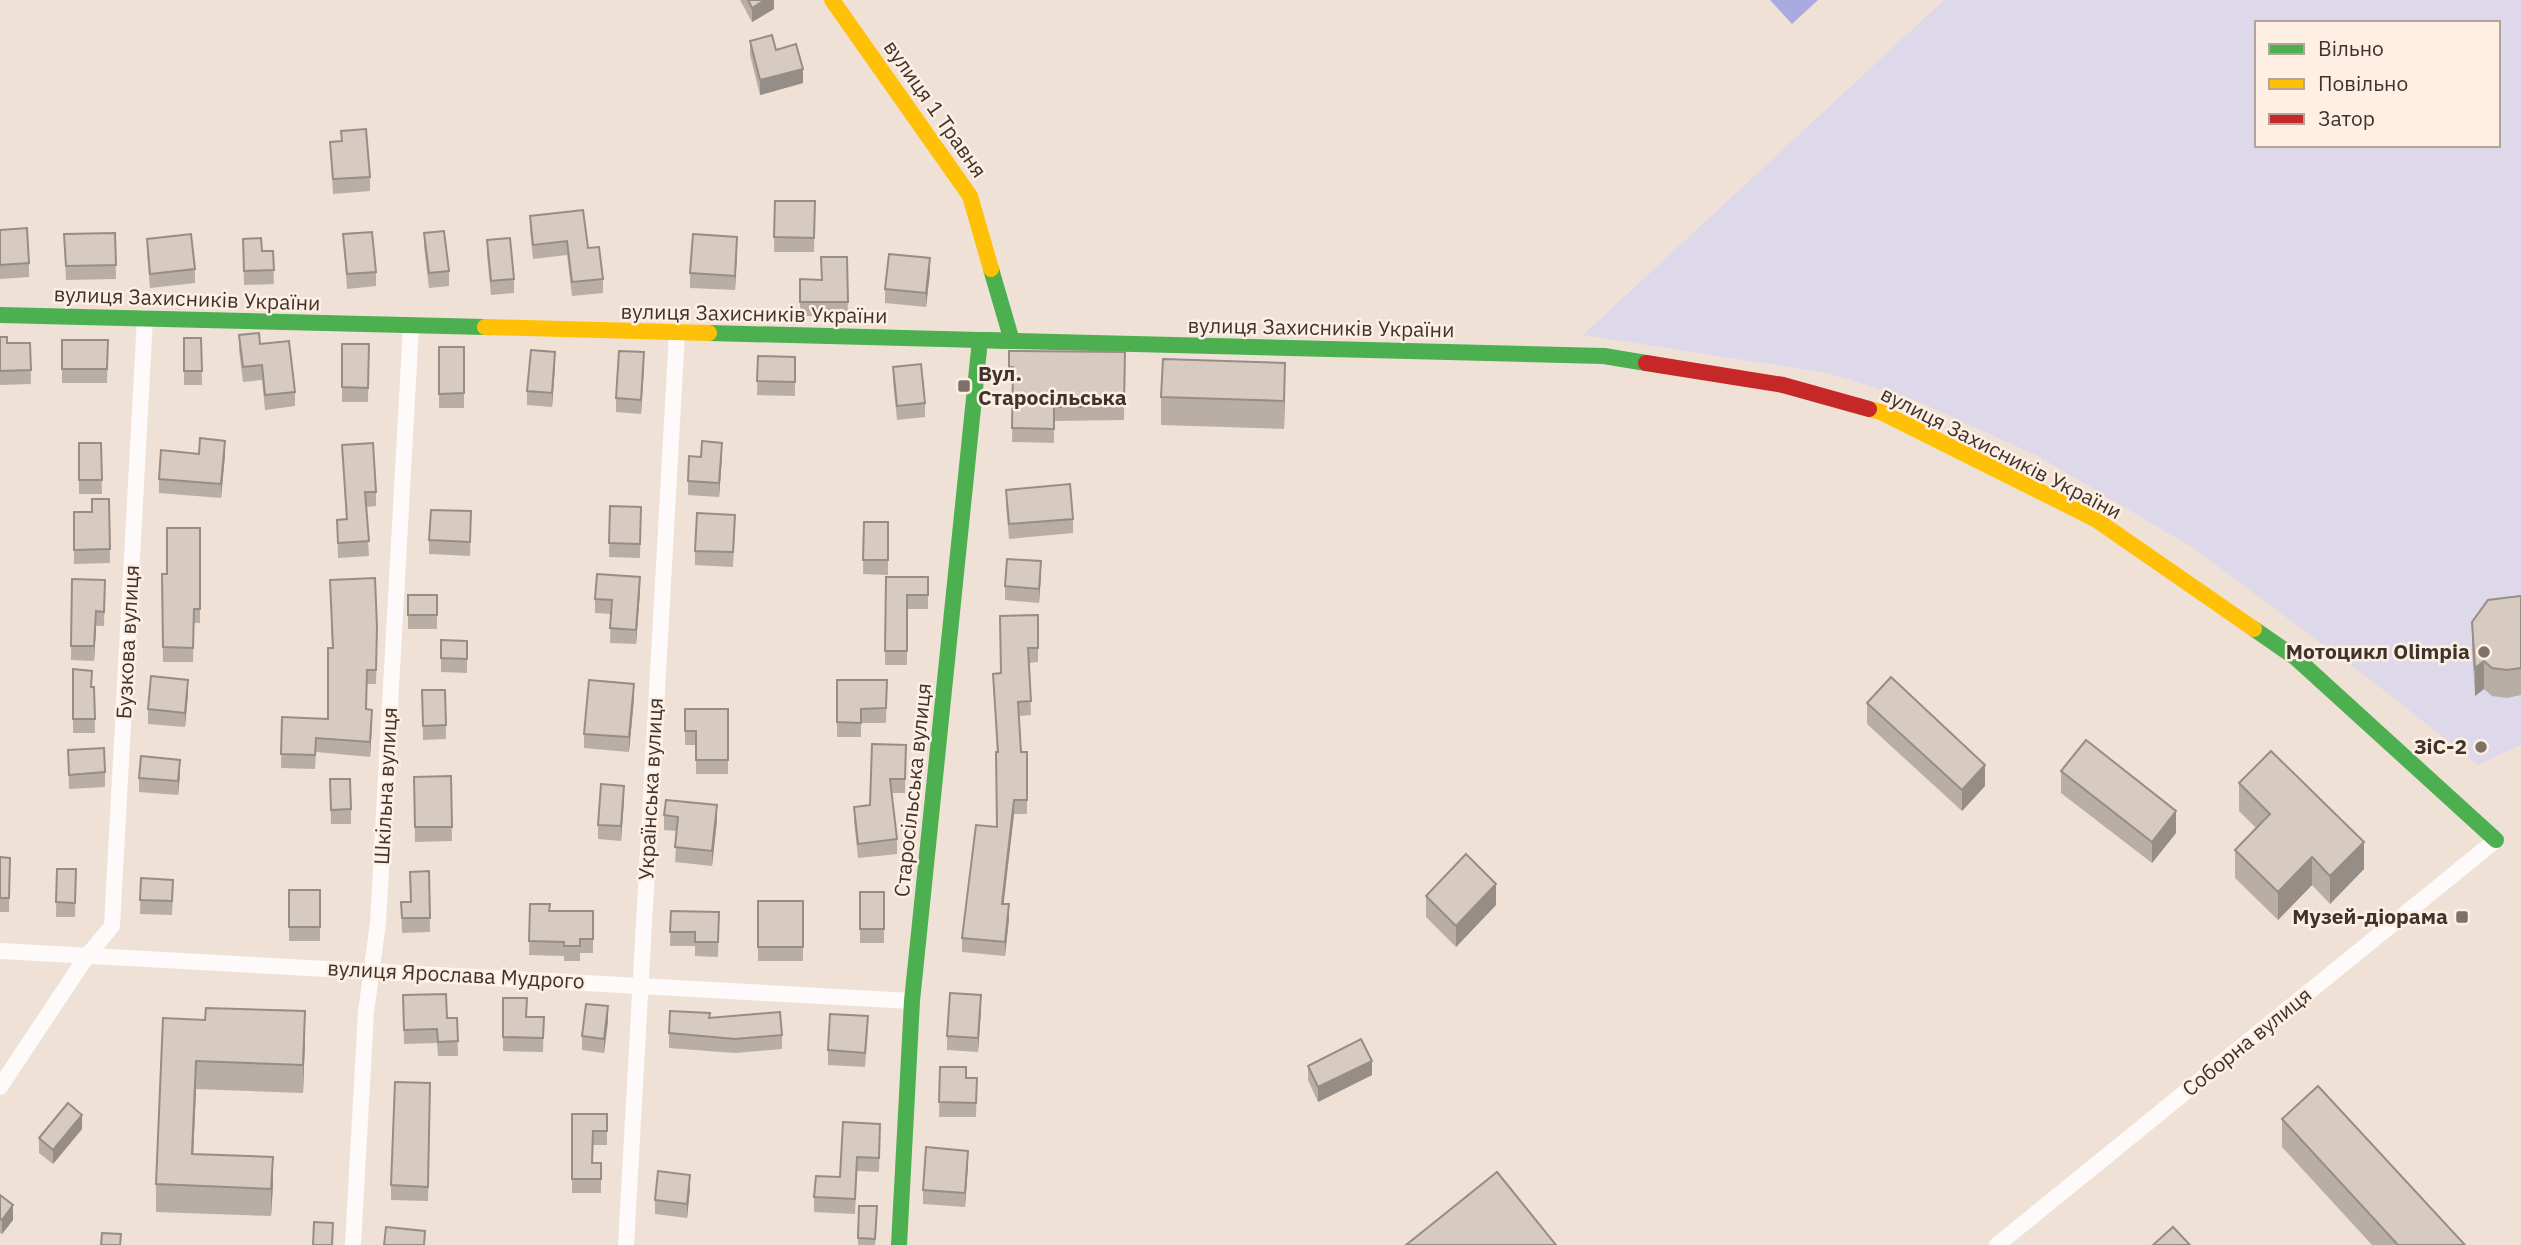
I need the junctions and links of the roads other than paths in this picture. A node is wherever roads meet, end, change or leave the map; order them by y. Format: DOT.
graph roads {
  1 [pos="832,0"];
  2 [pos="0,315"];
  3 [pos="145,318"];
  4 [pos="411,326"];
  5 [pos="677,333"];
  6 [pos="980,340"];
  7 [pos="1012,341"];
  8 [pos="2496,840"];
  9 [pos="0,951"];
  10 [pos="87,957"];
  11 [pos="370,971"];
  12 [pos="640,985"];
  13 [pos="912,1001"];
  14 [pos="0,1087"];
  15 [pos="353,1245"];
  16 [pos="626,1245"];
  17 [pos="899,1245"];
  18 [pos="1997,1245"];
  1 -- 7 [label="street, вулиця 1 Травня"];
  2 -- 3 [label="street, вулиця Захисників України"];
  3 -- 4 [label="street, вулиця Захисників України"];
  3 -- 10 [label="street, Бузкова вулиця"];
  4 -- 5 [label="street, вулиця Захисників України"];
  4 -- 11 [label="street, Шкільна вулиця"];
  5 -- 6 [label="street, вулиця Захисників України"];
  5 -- 12 [label="street, Українська вулиця"];
  6 -- 7 [label="street"];
  6 -- 13 [label="street, Старосільська вулиця"];
  7 -- 8 [label="street, вулиця Захисників України"];
  8 -- 18 [label="street, Соборна вулиця"];
  9 -- 10 [label="street, вулиця Ярослава Мудрого"];
  10 -- 11 [label="street, вулиця Ярослава Мудрого"];
  10 -- 14 [label="street, Бузкова вулиця"];
  11 -- 12 [label="street, вулиця Ярослава Мудрого"];
  11 -- 15 [label="street, Шкільна вулиця"];
  12 -- 13 [label="street, вулиця Ярослава Мудрого"];
  12 -- 16 [label="street, Українська вулиця"];
  13 -- 17 [label="street, Старосільська вулиця"];
}
